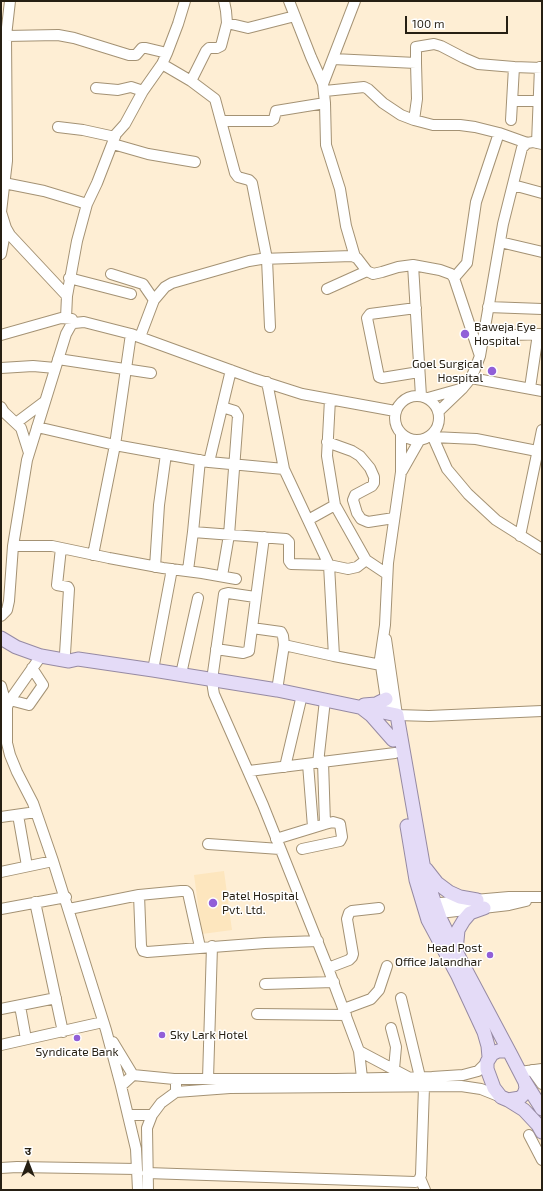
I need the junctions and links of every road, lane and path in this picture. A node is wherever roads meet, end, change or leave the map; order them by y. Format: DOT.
graph roads {
  1 [pos="10,1"];
  2 [pos="185,1"];
  3 [pos="224,1"];
  4 [pos="289,1"];
  5 [pos="355,1"];
  6 [pos="295,16"];
  7 [pos="227,23"];
  8 [pos="6,36"];
  9 [pos="167,53"];
  10 [pos="333,59"];
  11 [pos="162,64"];
  12 [pos="416,64"];
  13 [pos="3,65"];
  14 [pos="514,67"];
  15 [pos="541,68"];
  16 [pos="191,81"];
  17 [pos="96,88"];
  18 [pos="324,88"];
  19 [pos="142,91"];
  20 [pos="512,101"];
  21 [pos="540,101"];
  22 [pos="325,103"];
  23 [pos="222,120"];
  24 [pos="414,120"];
  25 [pos="511,120"];
  26 [pos="58,127"];
  27 [pos="499,133"];
  28 [pos="114,140"];
  29 [pos="535,143"];
  30 [pos="195,162"];
  31 [pos="4,184"];
  32 [pos="513,185"];
  33 [pos="542,193"];
  34 [pos="87,204"];
  35 [pos="1,212"];
  36 [pos="6,228"];
  37 [pos="500,242"];
  38 [pos="542,252"];
  39 [pos="1,254"];
  40 [pos="355,257"];
  41 [pos="267,259"];
  42 [pos="413,265"];
  43 [pos="367,271"];
  44 [pos="111,274"];
  45 [pos="69,278"];
  46 [pos="454,278"];
  47 [pos="327,289"];
  48 [pos="131,294"];
  49 [pos="67,296"];
  50 [pos="154,300"];
  51 [pos="488,307"];
  52 [pos="416,308"];
  53 [pos="542,309"];
  54 [pos="66,318"];
  55 [pos="77,322"];
  56 [pos="270,327"];
  57 [pos="540,334"];
  58 [pos="1,335"];
  59 [pos="135,336"];
  60 [pos="484,336"];
  61 [pos="480,356"];
  62 [pos="538,358"];
  63 [pos="57,363"];
  64 [pos="1,368"];
  65 [pos="125,369"];
  66 [pos="231,370"];
  67 [pos="419,372"];
  68 [pos="151,373"];
  69 [pos="471,378"];
  70 [pos="267,382"];
  71 [pos="530,388"];
  72 [pos="462,389"];
  73 [pos="542,391"];
  74 [pos="424,397"];
  75 [pos="330,399"];
  76 [pos="44,402"];
  77 [pos="1,406"];
  78 [pos="222,407"];
  79 [pos="395,411"];
  80 [pos="438,412"];
  81 [pos="16,423"];
  82 [pos="37,427"];
  83 [pos="542,430"];
  84 [pos="401,435"];
  85 [pos="432,436"];
  86 [pos="419,441"];
  87 [pos="327,442"];
  88 [pos="115,445"];
  89 [pos="537,451"];
  90 [pos="29,453"];
  91 [pos="166,454"];
  92 [pos="205,461"];
  93 [pos="233,465"];
  94 [pos="538,466"];
  95 [pos="284,469"];
  96 [pos="401,472"];
  97 [pos="335,505"];
  98 [pos="394,518"];
  99 [pos="308,520"];
  100 [pos="193,532"];
  101 [pos="228,535"];
  102 [pos="520,536"];
  103 [pos="264,537"];
  104 [pos="13,546"];
  105 [pos="61,548"];
  106 [pos="542,549"];
  107 [pos="93,555"];
  108 [pos="366,560"];
  109 [pos="329,565"];
  110 [pos="155,567"];
  111 [pos="172,569"];
  112 [pos="188,570"];
  113 [pos="387,574"];
  114 [pos="222,576"];
  115 [pos="236,579"];
  116 [pos="255,597"];
  117 [pos="198,598"];
  118 [pos="1,616"];
  119 [pos="385,625"];
  120 [pos="252,628"];
  121 [pos="1,630"];
  122 [pos="1,638"];
  123 [pos="284,645"];
  124 [pos="216,649"];
  125 [pos="65,654"];
  126 [pos="41,656"];
  127 [pos="334,656"];
  128 [pos="78,659"];
  129 [pos="381,665"];
  130 [pos="32,668"];
  131 [pos="153,670"];
  132 [pos="181,674"];
  133 [pos="212,680"];
  134 [pos="1,686"];
  135 [pos="277,690"];
  136 [pos="302,694"];
  137 [pos="386,699"];
  138 [pos="325,700"];
  139 [pos="8,704"];
  140 [pos="355,706"];
  141 [pos="542,712"];
  142 [pos="393,714"];
  143 [pos="6,723"];
  144 [pos="393,740"];
  145 [pos="1,752"];
  146 [pos="395,753"];
  147 [pos="316,763"];
  148 [pos="285,767"];
  149 [pos="249,771"];
  150 [pos="36,812"];
  151 [pos="18,815"];
  152 [pos="1,817"];
  153 [pos="325,824"];
  154 [pos="313,827"];
  155 [pos="276,839"];
  156 [pos="208,844"];
  157 [pos="280,849"];
  158 [pos="302,849"];
  159 [pos="53,861"];
  160 [pos="423,864"];
  161 [pos="27,866"];
  162 [pos="1,872"];
  163 [pos="139,895"];
  164 [pos="66,897"];
  165 [pos="542,898"];
  166 [pos="35,902"];
  167 [pos="480,904"];
  168 [pos="380,908"];
  169 [pos="1,909"];
  170 [pos="69,909"];
  171 [pos="431,909"];
  172 [pos="318,942"];
  173 [pos="212,946"];
  174 [pos="200,947"];
  175 [pos="456,952"];
  176 [pos="387,966"];
  177 [pos="328,968"];
  178 [pos="334,982"];
  179 [pos="265,984"];
  180 [pos="56,998"];
  181 [pos="401,998"];
  182 [pos="20,1006"];
  183 [pos="1,1009"];
  184 [pos="345,1012"];
  185 [pos="257,1014"];
  186 [pos="104,1026"];
  187 [pos="391,1028"];
  188 [pos="63,1032"];
  189 [pos="26,1040"];
  190 [pos="1,1045"];
  191 [pos="359,1051"];
  192 [pos="510,1053"];
  193 [pos="488,1060"];
  194 [pos="394,1068"];
  195 [pos="133,1075"];
  196 [pos="408,1077"];
  197 [pos="420,1077"];
  198 [pos="362,1078"];
  199 [pos="174,1079"];
  200 [pos="208,1079"];
  201 [pos="532,1079"];
  202 [pos="542,1084"];
  203 [pos="121,1086"];
  204 [pos="424,1087"];
  205 [pos="176,1092"];
  206 [pos="505,1099"];
  207 [pos="542,1109"];
  208 [pos="128,1115"];
  209 [pos="152,1115"];
  210 [pos="542,1132"];
  211 [pos="529,1135"];
  212 [pos="542,1160"];
  213 [pos="1,1168"];
  214 [pos="137,1169"];
  215 [pos="147,1173"];
  216 [pos="420,1178"];
  217 [pos="330,1179"];
  218 [pos="389,1186"];
  219 [pos="138,1190"];
  220 [pos="148,1190"];
  221 [pos="330,1190"];
  222 [pos="425,1190"];
  1 -- 8 [label="street"];
  2 -- 9 [label="street"];
  3 -- 7 [label="street"];
  4 -- 6 [label="street"];
  5 -- 10 [label="street"];
  6 -- 7 [label="street"];
  6 -- 18 [label="street"];
  7 -- 16 [label="street"];
  8 -- 9 [label="street"];
  8 -- 13 [label="street"];
  9 -- 11 [label="street"];
  10 -- 12 [label="street"];
  10 -- 18 [label="street"];
  11 -- 16 [label="street"];
  11 -- 19 [label="street"];
  12 -- 14 [label="street"];
  12 -- 24 [label="street"];
  13 -- 31 [label="street"];
  14 -- 15 [label="street"];
  14 -- 20 [label="street"];
  15 -- 21 [label="street"];
  16 -- 23 [label="street"];
  17 -- 19 [label="street"];
  18 -- 22 [label="street"];
  18 -- 24 [label="street"];
  19 -- 28 [label="street"];
  20 -- 21 [label="street"];
  20 -- 25 [label="street"];
  21 -- 29 [label="street"];
  22 -- 23 [label="street"];
  22 -- 40 [label="street"];
  23 -- 41 [label="street"];
  24 -- 27 [label="street"];
  26 -- 28 [label="street"];
  27 -- 29 [label="street"];
  27 -- 46 [label="street"];
  28 -- 30 [label="street"];
  28 -- 34 [label="street"];
  29 -- 32 [label="street"];
  31 -- 34 [label="street"];
  31 -- 35 [label="street"];
  32 -- 33 [label="street"];
  32 -- 37 [label="street"];
  34 -- 45 [label="street"];
  35 -- 36 [label="street"];
  36 -- 39 [label="street"];
  36 -- 49 [label="street"];
  37 -- 38 [label="street"];
  37 -- 51 [label="street"];
  40 -- 41 [label="street"];
  40 -- 43 [label="street"];
  41 -- 50 [label="street"];
  41 -- 56 [label="street"];
  42 -- 43 [label="street"];
  42 -- 46 [label="street"];
  42 -- 52 [label="street"];
  43 -- 47 [label="street"];
  44 -- 50 [label="street"];
  45 -- 48 [label="street"];
  45 -- 49 [label="street"];
  46 -- 61 [label="street"];
  49 -- 54 [label="street"];
  50 -- 59 [label="street"];
  51 -- 53 [label="street"];
  51 -- 60 [label="street"];
  52 -- 67 [label="street"];
  52 -- 67 [label="street"];
  54 -- 55 [label="street"];
  54 -- 58 [label="street"];
  55 -- 59 [label="street"];
  55 -- 63 [label="street"];
  57 -- 60 [label="street"];
  57 -- 62 [label="street"];
  59 -- 65 [label="street"];
  59 -- 66 [label="street"];
  60 -- 61 [label="street"];
  61 -- 69 [label="street"];
  62 -- 71 [label="street"];
  63 -- 64 [label="street"];
  63 -- 65 [label="street"];
  63 -- 76 [label="street"];
  65 -- 68 [label="street"];
  65 -- 88 [label="street"];
  66 -- 70 [label="street"];
  66 -- 78 [label="street"];
  67 -- 74 [label="street"];
  69 -- 71 [label="street"];
  69 -- 72 [label="street"];
  70 -- 75 [label="street"];
  70 -- 95 [label="street"];
  71 -- 73 [label="street"];
  72 -- 74 [label="street"];
  72 -- 80 [label="street"];
  74 -- 79 [label="street"];
  74 -- 80 [label="street"];
  75 -- 79 [label="street"];
  75 -- 87 [label="street"];
  76 -- 81 [label="street"];
  76 -- 82 [label="street"];
  77 -- 81 [label="street"];
  78 -- 92 [label="street"];
  78 -- 93 [label="street"];
  79 -- 84 [label="street"];
  80 -- 85 [label="street"];
  81 -- 90 [label="street"];
  82 -- 88 [label="street"];
  82 -- 90 [label="street"];
  83 -- 89 [label="street"];
  84 -- 86 [label="street"];
  84 -- 96 [label="street"];
  85 -- 86 [label="street"];
  85 -- 89 [label="street"];
  85 -- 102 [label="street"];
  86 -- 96 [label="street"];
  87 -- 97 [label="street"];
  87 -- 98 [label="street"];
  88 -- 91 [label="street"];
  88 -- 107 [label="street"];
  89 -- 94 [label="street"];
  90 -- 104 [label="street"];
  91 -- 92 [label="street"];
  91 -- 110 [label="street"];
  92 -- 93 [label="street"];
  92 -- 100 [label="street"];
  93 -- 95 [label="street"];
  93 -- 101 [label="street"];
  94 -- 102 [label="street"];
  95 -- 99 [label="street"];
  96 -- 98 [label="street"];
  97 -- 99 [label="street"];
  97 -- 108 [label="street"];
  98 -- 113 [label="street"];
  99 -- 109 [label="street"];
  100 -- 101 [label="street"];
  100 -- 112 [label="street"];
  101 -- 103 [label="street"];
  101 -- 114 [label="street"];
  102 -- 106 [label="street"];
  103 -- 109 [label="street"];
  103 -- 116 [label="street"];
  104 -- 105 [label="street"];
  104 -- 118 [label="street"];
  105 -- 107 [label="street"];
  105 -- 125 [label="street"];
  107 -- 110 [label="street"];
  108 -- 109 [label="street"];
  108 -- 113 [label="street"];
  109 -- 127 [label="street"];
  110 -- 111 [label="street"];
  111 -- 112 [label="street"];
  111 -- 131 [label="street"];
  112 -- 114 [label="street"];
  113 -- 119 [label="street"];
  114 -- 115 [label="street"];
  116 -- 120 [label="street"];
  116 -- 124 [label="street"];
  117 -- 132 [label="street"];
  119 -- 129 [label="street"];
  119 -- 142 [label="street"];
  120 -- 123 [label="street"];
  120 -- 124 [label="street"];
  121 -- 125 [label="main road"];
  122 -- 126 [label="main road"];
  123 -- 127 [label="street"];
  123 -- 135 [label="street"];
  124 -- 133 [label="street"];
  125 -- 128 [label="main road"];
  126 -- 128 [label="main road"];
  126 -- 130 [label="street"];
  127 -- 129 [label="street"];
  128 -- 131 [label="main road"];
  129 -- 137 [label="street"];
  130 -- 139 [label="street"];
  130 -- 139 [label="street"];
  131 -- 132 [label="main road"];
  132 -- 133 [label="main road"];
  133 -- 135 [label="main road"];
  133 -- 149 [label="street"];
  134 -- 139 [label="street"];
  135 -- 136 [label="main road"];
  136 -- 138 [label="main road"];
  136 -- 148 [label="street"];
  137 -- 140 [label="main road"];
  137 -- 142 [label="street"];
  138 -- 140 [label="main road"];
  138 -- 147 [label="street"];
  139 -- 143 [label="street"];
  140 -- 142 [label="main road"];
  140 -- 144 [label="main road"];
  141 -- 142 [label="street"];
  142 -- 144 [label="main road"];
  142 -- 160 [label="main road"];
  143 -- 145 [label="street"];
  143 -- 150 [label="street"];
  144 -- 146 [label="main road"];
  146 -- 147 [label="street"];
  146 -- 171 [label="main road"];
  147 -- 148 [label="street"];
  147 -- 153 [label="street"];
  147 -- 154 [label="street"];
  148 -- 149 [label="street"];
  149 -- 155 [label="street"];
  150 -- 151 [label="street"];
  150 -- 159 [label="street"];
  151 -- 152 [label="street"];
  151 -- 161 [label="street"];
  153 -- 154 [label="street"];
  153 -- 158 [label="street"];
  154 -- 155 [label="street"];
  155 -- 157 [label="street"];
  156 -- 157 [label="street"];
  157 -- 172 [label="street"];
  159 -- 161 [label="street"];
  159 -- 164 [label="street"];
  160 -- 167 [label="main road"];
  160 -- 171 [label="main road"];
  161 -- 162 [label="street"];
  163 -- 170 [label="street"];
  163 -- 174 [label="street"];
  163 -- 174 [label="street"];
  164 -- 166 [label="street"];
  164 -- 170 [label="street"];
  165 -- 167 [label="street"];
  166 -- 169 [label="street"];
  166 -- 180 [label="street"];
  167 -- 171 [label="street"];
  167 -- 175 [label="main road"];
  168 -- 177 [label="street"];
  170 -- 186 [label="street"];
  171 -- 175 [label="main road"];
  171 -- 193 [label="main road"];
  172 -- 173 [label="street"];
  172 -- 177 [label="street"];
  173 -- 174 [label="street"];
  173 -- 200 [label="street"];
  175 -- 192 [label="main road"];
  176 -- 184 [label="street"];
  177 -- 178 [label="street"];
  178 -- 179 [label="street"];
  178 -- 184 [label="street"];
  180 -- 182 [label="street"];
  180 -- 188 [label="street"];
  181 -- 197 [label="street"];
  182 -- 183 [label="street"];
  182 -- 189 [label="street"];
  184 -- 185 [label="street"];
  184 -- 191 [label="street"];
  186 -- 188 [label="street"];
  186 -- 195 [label="street"];
  186 -- 203 [label="street"];
  187 -- 194 [label="street"];
  188 -- 189 [label="street"];
  189 -- 190 [label="street"];
  191 -- 194 [label="street"];
  191 -- 198 [label="street"];
  192 -- 193 [label="main road"];
  192 -- 201 [label="main road"];
  193 -- 197 [label="street"];
  193 -- 206 [label="main road"];
  194 -- 196 [label="street"];
  195 -- 199 [label="street"];
  195 -- 203 [label="street"];
  196 -- 197 [label="street"];
  196 -- 198 [label="street"];
  198 -- 200 [label="street"];
  199 -- 200 [label="street"];
  199 -- 205 [label="street"];
  201 -- 202 [label="street"];
  201 -- 206 [label="main road"];
  201 -- 207 [label="main road"];
  203 -- 208 [label="street"];
  204 -- 205 [label="street"];
  204 -- 206 [label="street"];
  204 -- 216 [label="street"];
  205 -- 209 [label="street"];
  206 -- 210 [label="main road"];
  208 -- 209 [label="street"];
  208 -- 214 [label="street"];
  209 -- 215 [label="street"];
  211 -- 212 [label="street"];
  213 -- 214 [label="street"];
  214 -- 219 [label="street"];
  215 -- 217 [label="street"];
  215 -- 220 [label="street"];
  216 -- 218 [label="street"];
  216 -- 222 [label="street"];
  217 -- 218 [label="street"];
  217 -- 221 [label="street"];
}
